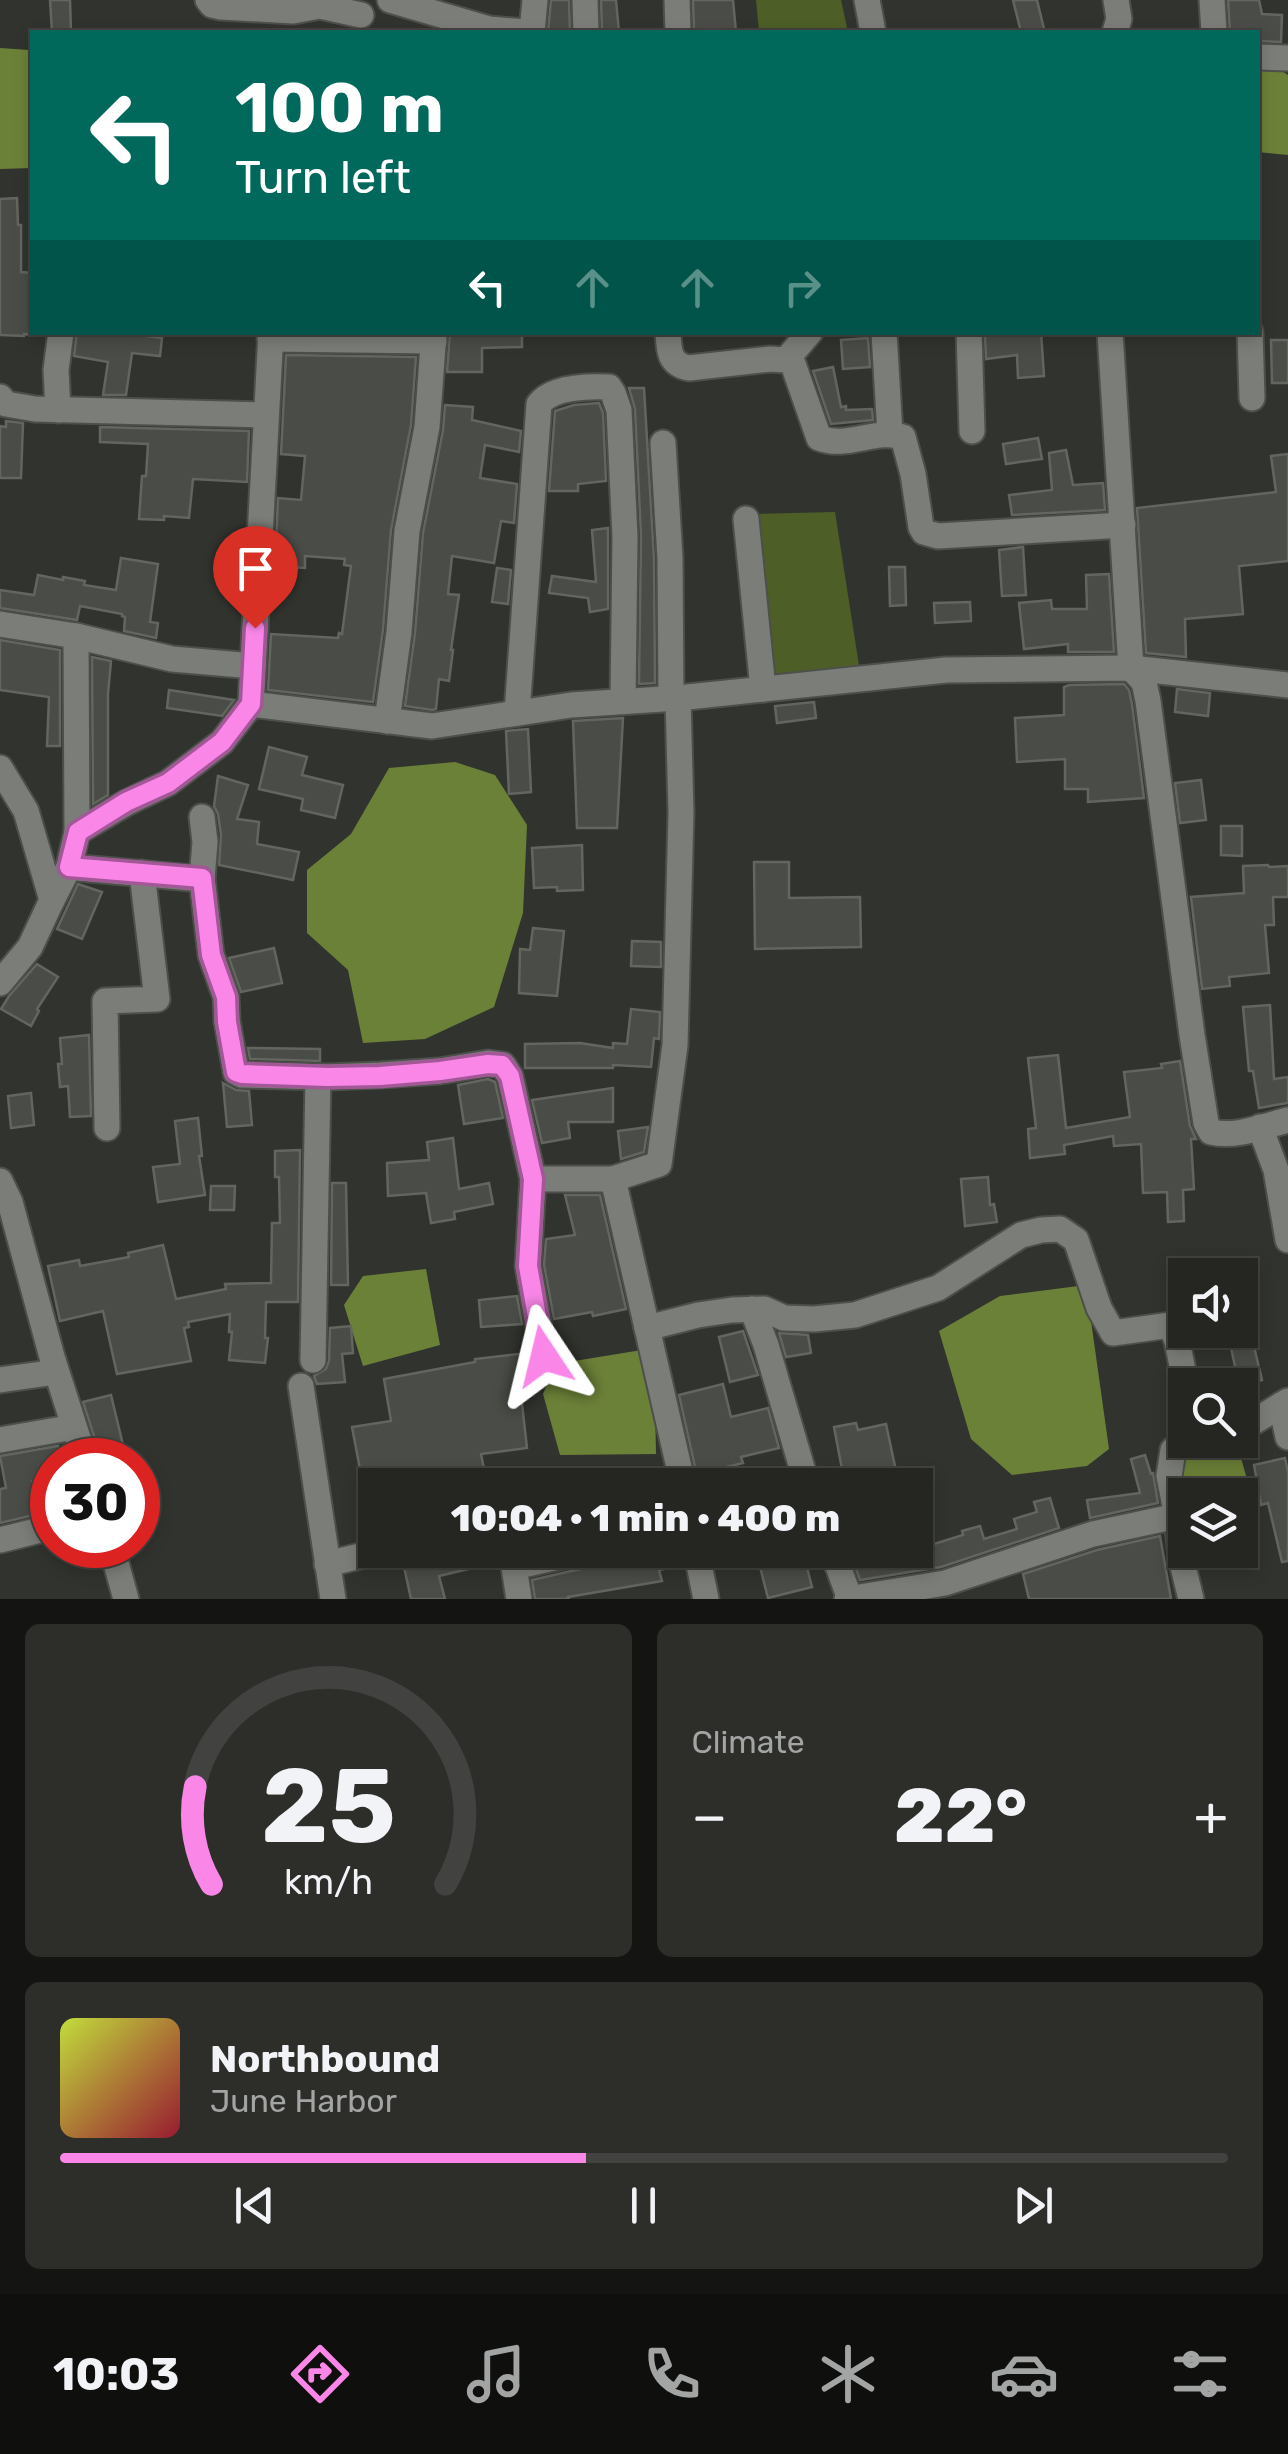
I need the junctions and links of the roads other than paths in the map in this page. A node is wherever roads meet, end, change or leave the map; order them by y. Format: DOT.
graph roads {
  1 [pos="208,0"];
  2 [pos="390,0"];
  3 [pos="535,0"];
  4 [pos="585,0"];
  5 [pos="677,0"];
  6 [pos="867,0"];
  7 [pos="1116,0"];
  8 [pos="1212,0"];
  9 [pos="361,16"];
  10 [pos="450,25"];
  11 [pos="509,30"];
  12 [pos="529,30"];
  13 [pos="586,30"];
  14 [pos="678,30"];
  15 [pos="873,30"];
  16 [pos="1115,30"];
  17 [pos="1214,30"];
  18 [pos="1260,57"];
  19 [pos="1288,58"];
  20 [pos="60,335"];
  21 [pos="668,335"];
  22 [pos="807,335"];
  23 [pos="884,335"];
  24 [pos="969,335"];
  25 [pos="1110,335"];
  26 [pos="1250,335"];
  27 [pos="270,336"];
  28 [pos="434,336"];
  29 [pos="786,360"];
  30 [pos="0,397"];
  31 [pos="1252,398"];
  32 [pos="58,410"];
  33 [pos="266,415"];
  34 [pos="972,431"];
  35 [pos="890,434"];
  36 [pos="664,444"];
  37 [pos="746,519"];
  38 [pos="1124,525"];
  39 [pos="0,624"];
  40 [pos="76,636"];
  41 [pos="253,666"];
  42 [pos="1131,668"];
  43 [pos="1288,686"];
  44 [pos="762,690"];
  45 [pos="674,699"];
  46 [pos="623,701"];
  47 [pos="251,704"];
  48 [pos="516,713"];
  49 [pos="387,721"];
  50 [pos="0,768"];
  51 [pos="202,817"];
  52 [pos="78,832"];
  53 [pos="69,867"];
  54 [pos="142,873"];
  55 [pos="202,878"];
  56 [pos="52,900"];
  57 [pos="0,984"];
  58 [pos="318,1077"];
  59 [pos="1288,1120"];
  60 [pos="107,1128"];
  61 [pos="1260,1128"];
  62 [pos="613,1178"];
  63 [pos="533,1179"];
  64 [pos="0,1181"];
  65 [pos="1288,1240"];
  66 [pos="752,1309"];
  67 [pos="647,1328"];
  68 [pos="544,1356"];
  69 [pos="314,1360"];
  70 [pos="1183,1368"];
  71 [pos="56,1372"];
  72 [pos="0,1380"];
  73 [pos="301,1386"];
  74 [pos="1285,1403"];
  75 [pos="1258,1419"];
  76 [pos="74,1427"];
  77 [pos="1288,1437"];
  78 [pos="78,1438"];
  79 [pos="0,1440"];
  80 [pos="679,1468"];
  81 [pos="803,1468"];
  82 [pos="1168,1518"];
  83 [pos="30,1532"];
  84 [pos="0,1540"];
  85 [pos="358,1556"];
  86 [pos="327,1564"];
  87 [pos="117,1568"];
  88 [pos="514,1568"];
  89 [pos="700,1568"];
  90 [pos="838,1568"];
  91 [pos="1184,1568"];
  92 [pos="126,1599"];
  93 [pos="334,1599"];
  94 [pos="519,1599"];
  95 [pos="706,1599"];
  96 [pos="849,1599"];
  97 [pos="1190,1599"];
  1 -- 9 [label="street"];
  2 -- 10 [label="street"];
  3 -- 12 [label="street"];
  4 -- 13 [label="street"];
  5 -- 14 [label="street"];
  6 -- 15 [label="street"];
  7 -- 16 [label="street"];
  8 -- 17 [label="street"];
  10 -- 11 [label="street"];
  18 -- 19 [label="street"];
  20 -- 32 [label="street"];
  21 -- 29 [label="street"];
  22 -- 29 [label="street"];
  23 -- 35 [label="street"];
  24 -- 34 [label="street"];
  25 -- 38 [label="street"];
  26 -- 31 [label="street"];
  27 -- 28 [label="street"];
  27 -- 33 [label="street"];
  28 -- 49 [label="street"];
  29 -- 35 [label="street"];
  30 -- 32 [label="street"];
  32 -- 33 [label="street"];
  33 -- 41 [label="street"];
  35 -- 38 [label="street"];
  36 -- 45 [label="street"];
  37 -- 44 [label="street"];
  38 -- 42 [label="street"];
  39 -- 40 [label="street"];
  40 -- 41 [label="street"];
  40 -- 52 [label="street"];
  41 -- 47 [label="street"];
  42 -- 43 [label="street"];
  42 -- 44 [label="street"];
  42 -- 61 [label="street"];
  44 -- 45 [label="street"];
  45 -- 46 [label="street"];
  45 -- 62 [label="street"];
  46 -- 48 [label="street"];
  46 -- 48 [label="street"];
  47 -- 49 [label="street"];
  47 -- 52 [label="street"];
  48 -- 49 [label="street"];
  50 -- 56 [label="street"];
  51 -- 55 [label="street"];
  52 -- 53 [label="street"];
  53 -- 54 [label="street"];
  53 -- 56 [label="street"];
  54 -- 55 [label="street"];
  54 -- 60 [label="street"];
  55 -- 58 [label="street"];
  56 -- 57 [label="street"];
  58 -- 63 [label="street"];
  58 -- 69 [label="street"];
  59 -- 61 [label="street"];
  61 -- 65 [label="street"];
  62 -- 63 [label="street"];
  62 -- 67 [label="street"];
  63 -- 68 [label="street"];
  64 -- 71 [label="street"];
  66 -- 67 [label="street"];
  66 -- 70 [label="street"];
  66 -- 81 [label="street"];
  67 -- 80 [label="street"];
  71 -- 72 [label="street"];
  71 -- 76 [label="street"];
  73 -- 86 [label="street"];
  74 -- 75 [label="street"];
  74 -- 77 [label="street"];
  76 -- 78 [label="street"];
  76 -- 79 [label="street"];
  82 -- 96 [label="street"];
  83 -- 84 [label="street"];
  85 -- 86 [label="street"];
  86 -- 93 [label="street"];
  87 -- 92 [label="street"];
  88 -- 94 [label="street"];
  89 -- 95 [label="street"];
  90 -- 96 [label="street"];
  91 -- 97 [label="street"];
}
